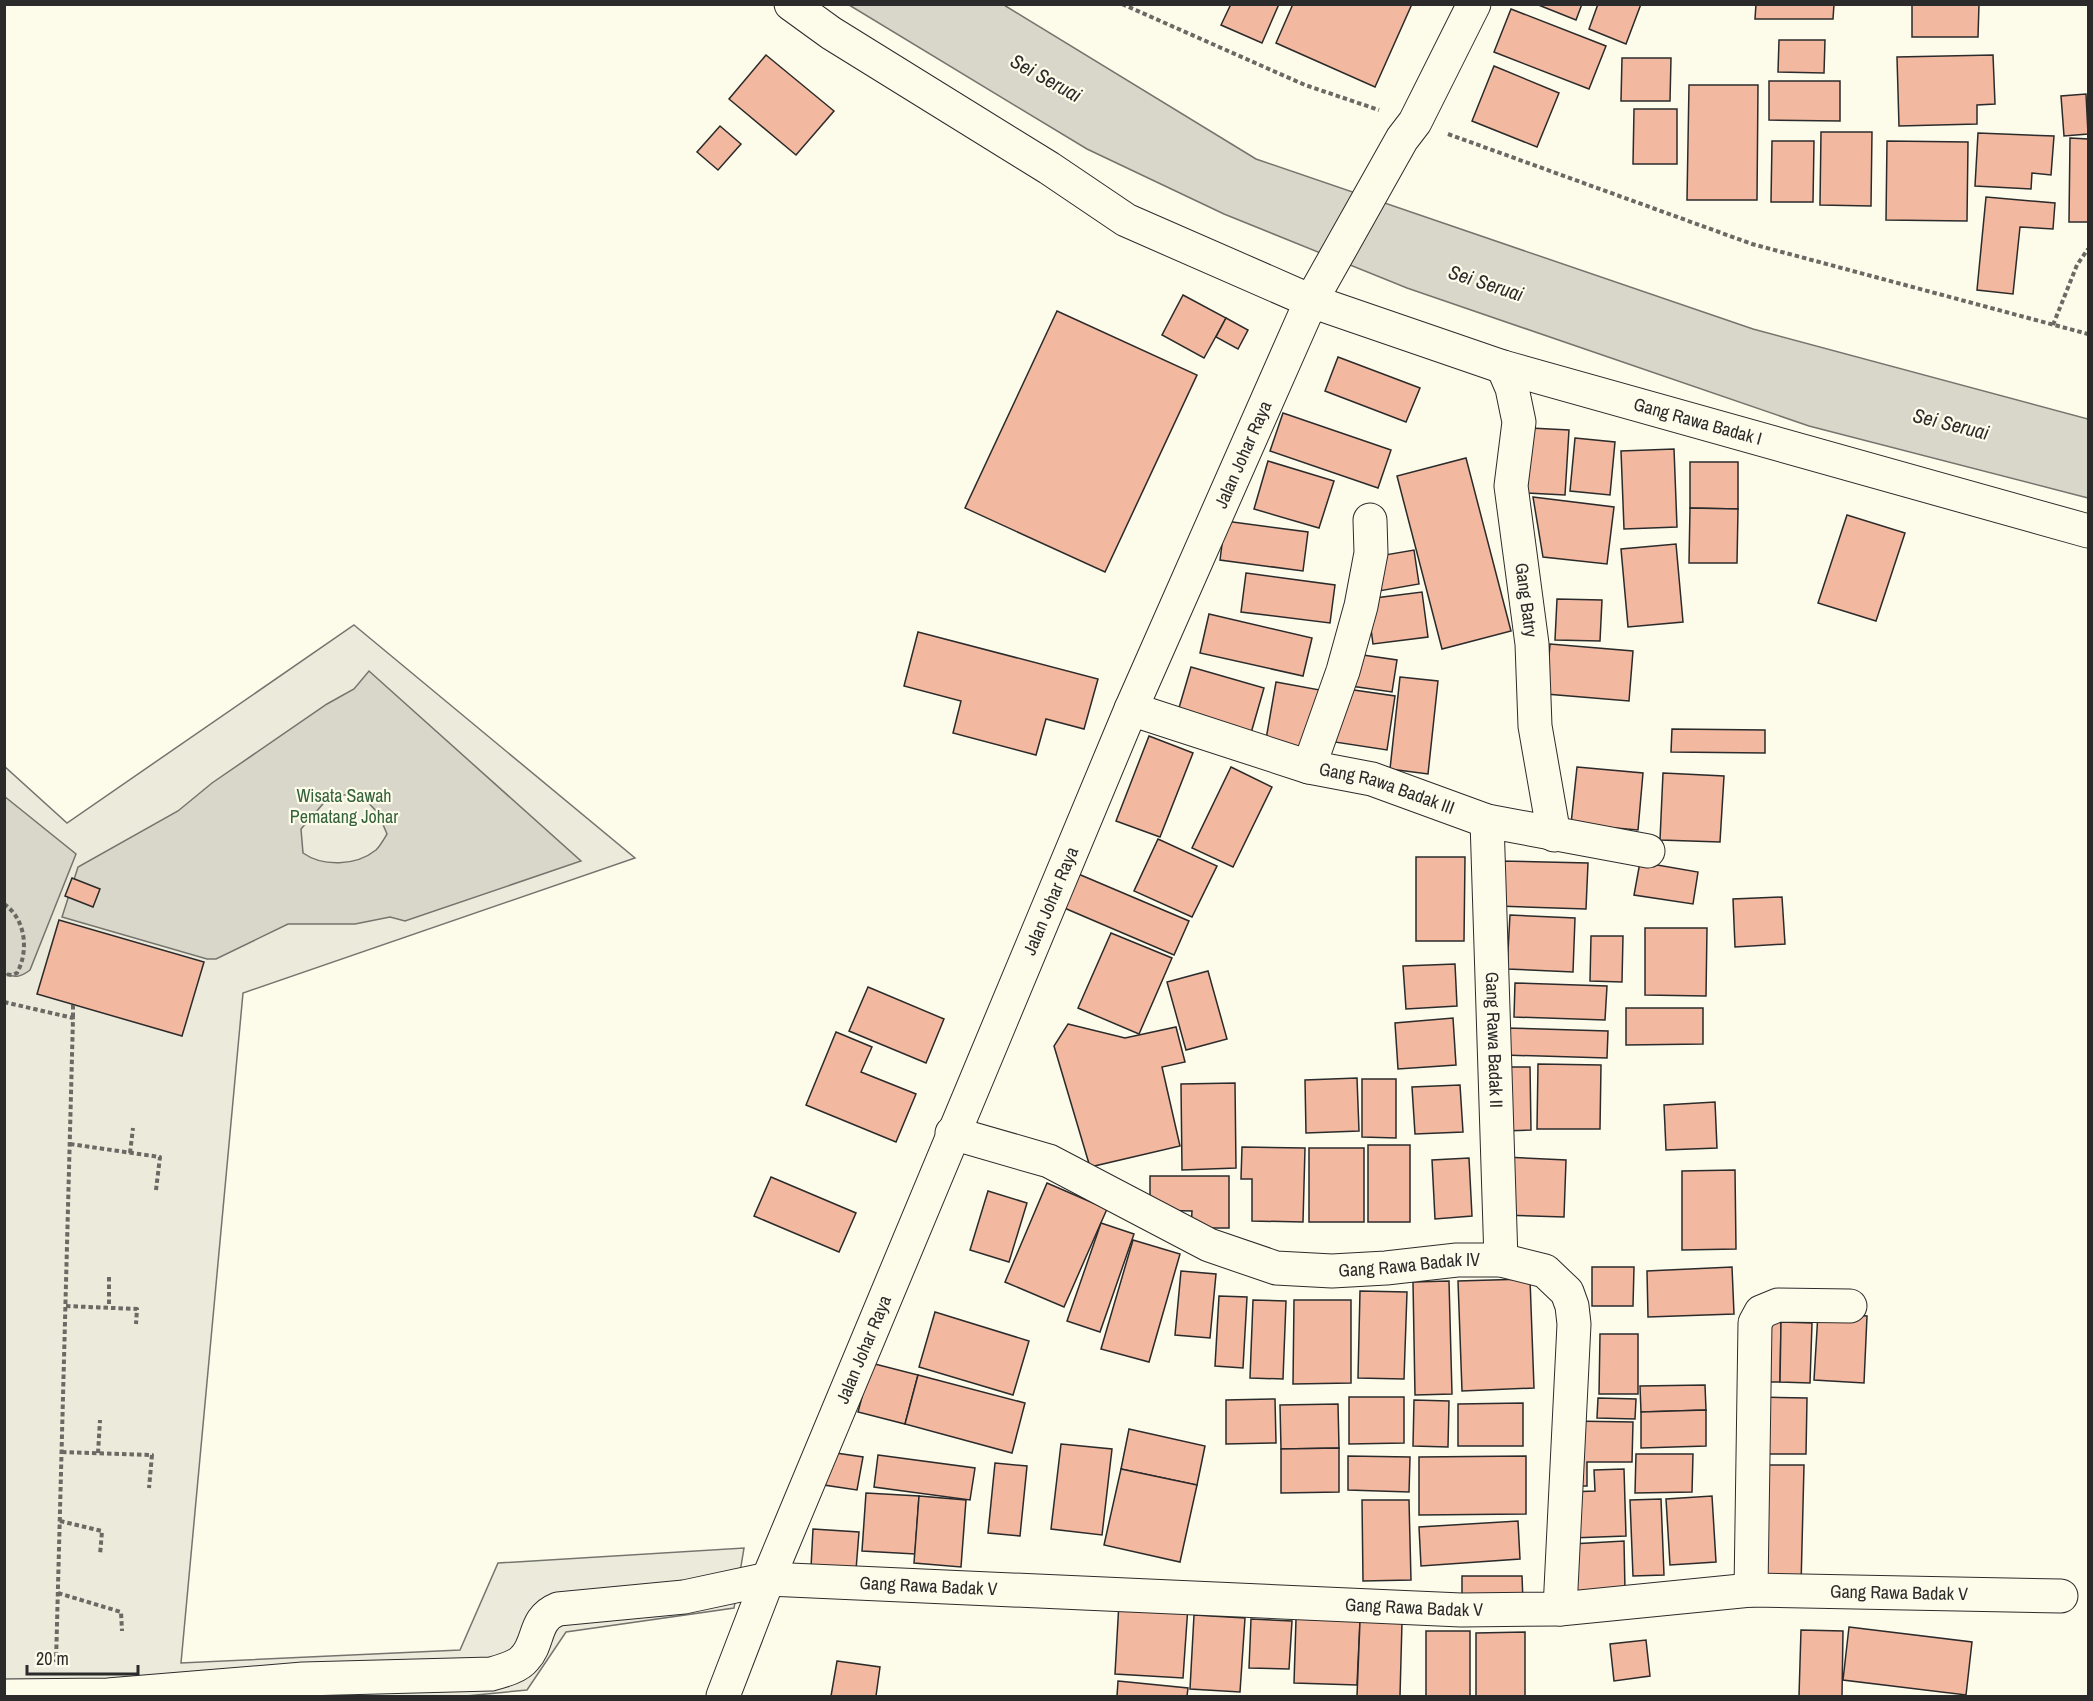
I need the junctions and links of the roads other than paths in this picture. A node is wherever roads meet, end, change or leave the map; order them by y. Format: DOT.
graph roads {
  1 [pos="791,4"];
  2 [pos="1474,4"];
  3 [pos="1311,301"];
  4 [pos="1503,367"];
  5 [pos="1370,520"];
  6 [pos="2088,531"];
  7 [pos="1131,709"];
  8 [pos="1309,767"];
  9 [pos="1487,820"];
  10 [pos="1554,835"];
  11 [pos="1648,851"];
  12 [pos="952,1134"];
  13 [pos="1501,1260"];
  14 [pos="1850,1306"];
  15 [pos="768,1579"];
  16 [pos="1751,1590"];
  17 [pos="2061,1596"];
  18 [pos="1560,1609"];
  19 [pos="4,1696"];
  20 [pos="55,1696"];
  21 [pos="723,1696"];
  1 -- 3 [label="street, Gang Rawa Badak I"];
  2 -- 3 [label="street, Jalan Johar Raya"];
  3 -- 4 [label="street, Gang Rawa Badak I"];
  3 -- 7 [label="street, Jalan Johar Raya"];
  4 -- 6 [label="street, Gang Rawa Badak I"];
  4 -- 10 [label="street, Gang Batry"];
  5 -- 8 [label="street"];
  7 -- 8 [label="street, Gang Rawa Badak III"];
  7 -- 12 [label="street, Jalan Johar Raya"];
  8 -- 9 [label="street, Gang Rawa Badak III"];
  9 -- 10 [label="street, Gang Rawa Badak III"];
  9 -- 13 [label="street, Gang Rawa Badak II"];
  10 -- 11 [label="street, Gang Rawa Badak III"];
  12 -- 13 [label="street, Gang Rawa Badak IV"];
  12 -- 15 [label="street, Jalan Johar Raya"];
  13 -- 18 [label="street, Gang Rawa Badak IV"];
  14 -- 16 [label="street"];
  15 -- 18 [label="street, Gang Rawa Badak V"];
  15 -- 20 [label="street, Gang Rawa Badak V"];
  15 -- 21 [label="street, Jalan Johar Raya"];
  16 -- 17 [label="street, Gang Rawa Badak V"];
  16 -- 18 [label="street, Gang Rawa Badak V"];
  19 -- 20 [label="street, Gang Rawa Badak V"];
}
